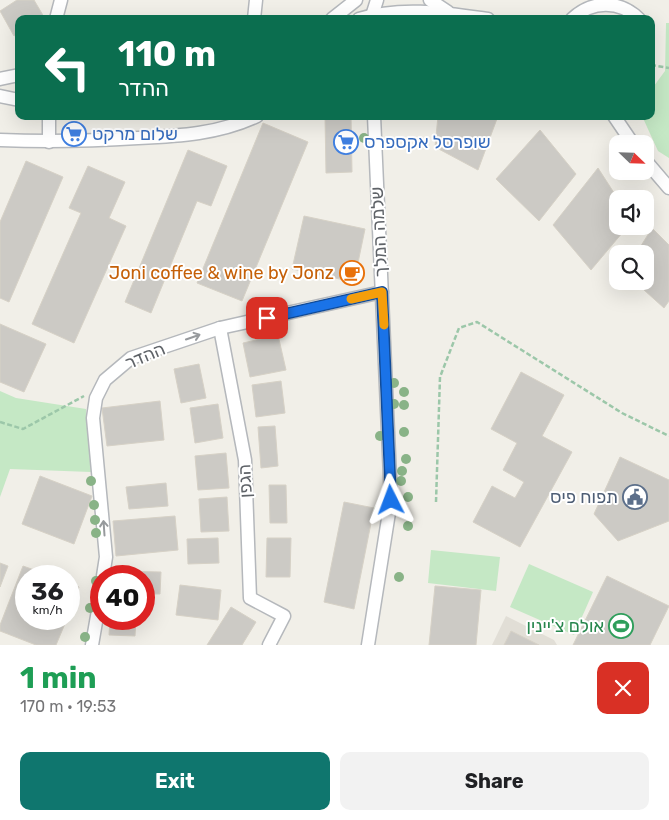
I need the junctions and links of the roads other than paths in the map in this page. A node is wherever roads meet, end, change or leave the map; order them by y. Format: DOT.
graph roads {
  1 [pos="60,0"];
  2 [pos="256,0"];
  3 [pos="356,0"];
  4 [pos="377,0"];
  5 [pos="430,0"];
  6 [pos="622,3"];
  7 [pos="398,10"];
  8 [pos="450,13"];
  9 [pos="57,15"];
  10 [pos="254,15"];
  11 [pos="337,15"];
  12 [pos="368,15"];
  13 [pos="376,15"];
  14 [pos="463,15"];
  15 [pos="577,15"];
  16 [pos="636,15"];
  17 [pos="15,76"];
  18 [pos="0,79"];
  19 [pos="0,96"];
  20 [pos="15,99"];
  21 [pos="49,120"];
  22 [pos="249,120"];
  23 [pos="374,120"];
  24 [pos="617,120"];
  25 [pos="625,120"];
  26 [pos="627,135"];
  27 [pos="629,135"];
  28 [pos="0,140"];
  29 [pos="48,142"];
  30 [pos="654,170"];
  31 [pos="669,188"];
  32 [pos="382,292"];
  33 [pos="220,328"];
  34 [pos="105,565"];
  35 [pos="95,630"];
  36 [pos="92,645"];
  37 [pos="269,645"];
  38 [pos="368,645"];
  1 -- 9 [label="street"];
  2 -- 10 [label="street"];
  3 -- 11 [label="street"];
  4 -- 12 [label="street"];
  5 -- 8 [label="street"];
  6 -- 15 [label="street"];
  6 -- 16 [label="street"];
  7 -- 8 [label="street"];
  7 -- 13 [label="street"];
  8 -- 14 [label="street"];
  17 -- 18 [label="street"];
  19 -- 20 [label="street"];
  21 -- 29 [label="street"];
  22 -- 29 [label="street"];
  23 -- 32 [label="street, שלמה המלך"];
  24 -- 26 [label="street"];
  25 -- 27 [label="street"];
  28 -- 29 [label="street"];
  30 -- 31 [label="street"];
  32 -- 33 [label="street, ההדר"];
  32 -- 38 [label="street, שלמה המלך"];
  34 -- 33 [label="street, ההדר, one-way"];
  33 -- 37 [label="street, הגפן"];
  35 -- 36 [label="street"];
}
